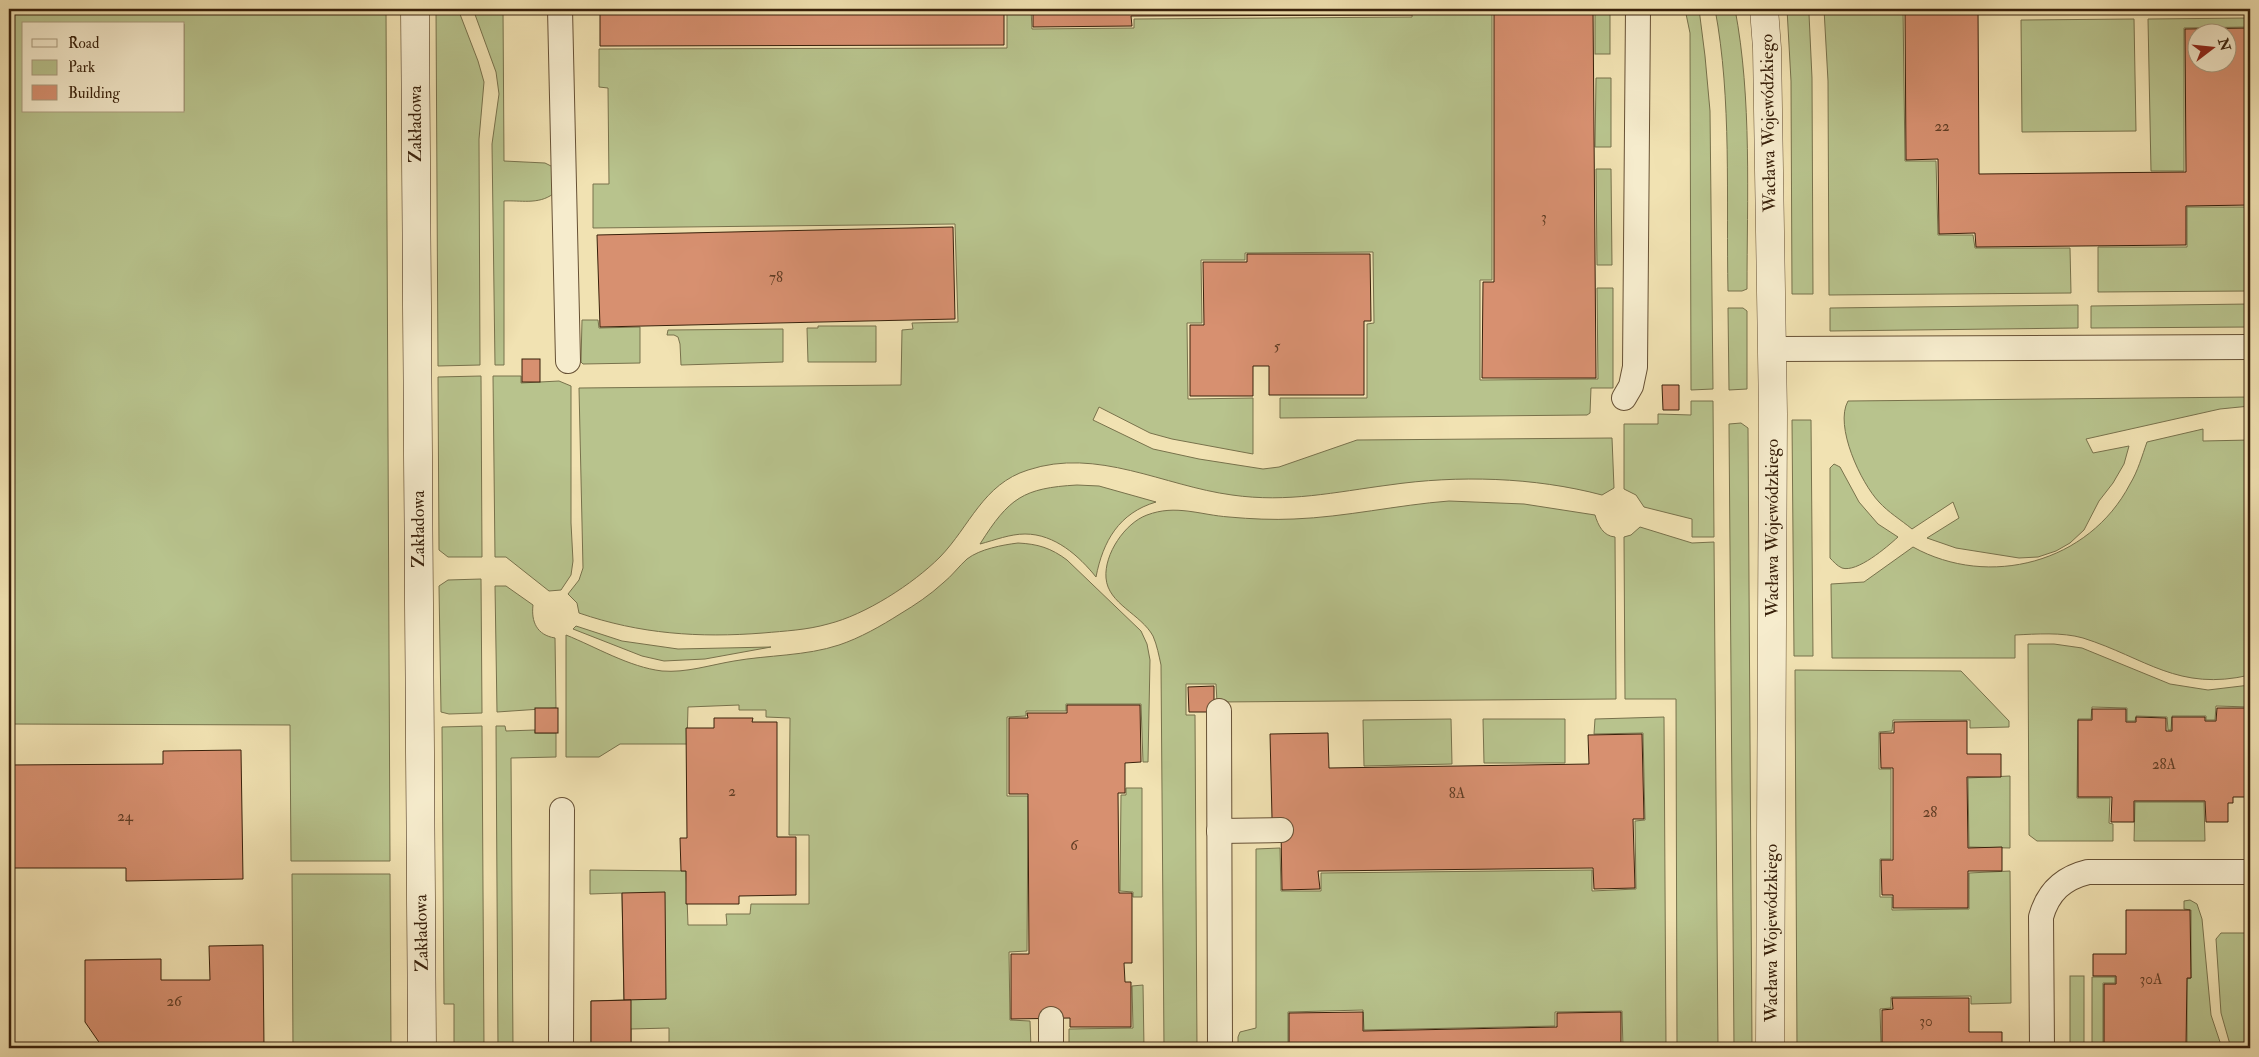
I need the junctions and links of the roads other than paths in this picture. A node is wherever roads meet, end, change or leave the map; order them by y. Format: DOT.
graph roads {
  1 [pos="414,9"];
  2 [pos="560,9"];
  3 [pos="1638,9"];
  4 [pos="1764,9"];
  5 [pos="2250,347"];
  6 [pos="1772,349"];
  7 [pos="568,361"];
  8 [pos="1624,398"];
  9 [pos="1219,711"];
  10 [pos="562,810"];
  11 [pos="1281,830"];
  12 [pos="1219,831"];
  13 [pos="2250,872"];
  14 [pos="1051,1018"];
  15 [pos="422,1048"];
  16 [pos="561,1048"];
  17 [pos="1051,1048"];
  18 [pos="1220,1048"];
  19 [pos="1770,1048"];
  20 [pos="2042,1048"];
  1 -- 15 [label="street, Zakładowa"];
  2 -- 7 [label="lane"];
  3 -- 8 [label="lane"];
  4 -- 6 [label="street, Wacława Wojewódzkiego"];
  5 -- 6 [label="lane"];
  6 -- 19 [label="street, Wacława Wojewódzkiego"];
  9 -- 12 [label="lane"];
  10 -- 16 [label="lane"];
  11 -- 12 [label="lane"];
  12 -- 18 [label="lane"];
  13 -- 20 [label="lane"];
  14 -- 17 [label="lane"];
}
